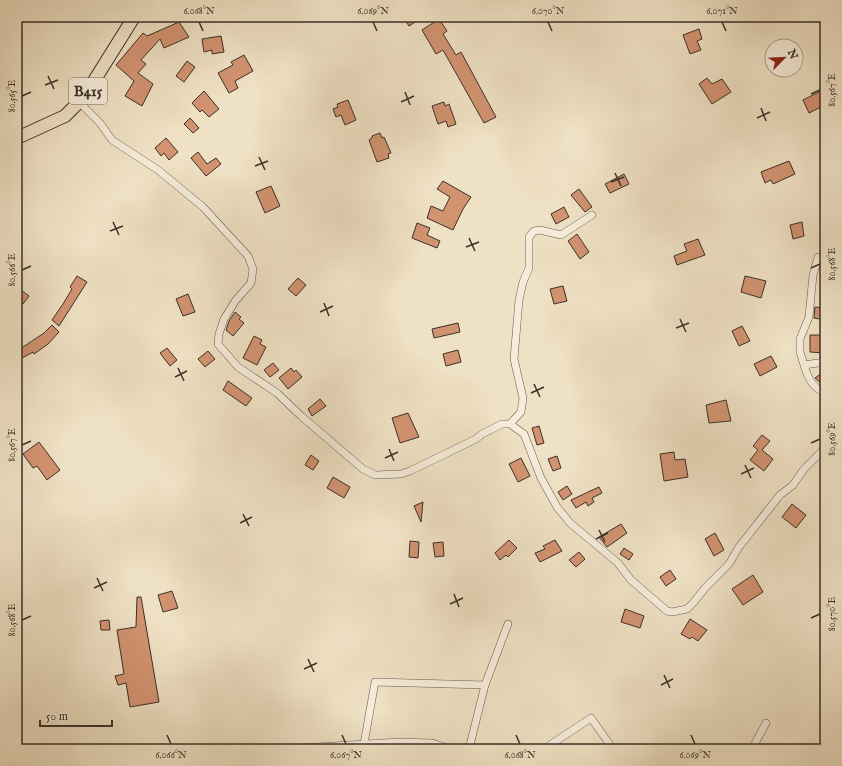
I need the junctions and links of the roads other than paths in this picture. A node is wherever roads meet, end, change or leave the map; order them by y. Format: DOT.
graph roads {
  1 [pos="134,17"];
  2 [pos="79,102"];
  3 [pos="17,138"];
  4 [pos="592,215"];
  5 [pos="818,257"];
  6 [pos="825,362"];
  7 [pos="804,365"];
  8 [pos="825,392"];
  9 [pos="510,424"];
  10 [pos="825,448"];
  11 [pos="508,624"];
  12 [pos="485,685"];
  13 [pos="766,723"];
  14 [pos="364,744"];
  15 [pos="283,749"];
  16 [pos="451,749"];
  17 [pos="469,749"];
  18 [pos="544,749"];
  19 [pos="613,749"];
  20 [pos="752,749"];
  1 -- 2 [label="main road, B415"];
  2 -- 3 [label="main road, B415"];
  2 -- 9 [label="street"];
  4 -- 9 [label="street"];
  5 -- 7 [label="street"];
  6 -- 7 [label="street"];
  7 -- 8 [label="street"];
  9 -- 10 [label="street"];
  11 -- 12 [label="street"];
  12 -- 14 [label="street"];
  12 -- 17 [label="street"];
  13 -- 20 [label="street"];
  14 -- 15 [label="street"];
  14 -- 16 [label="street"];
  18 -- 19 [label="street"];
}
